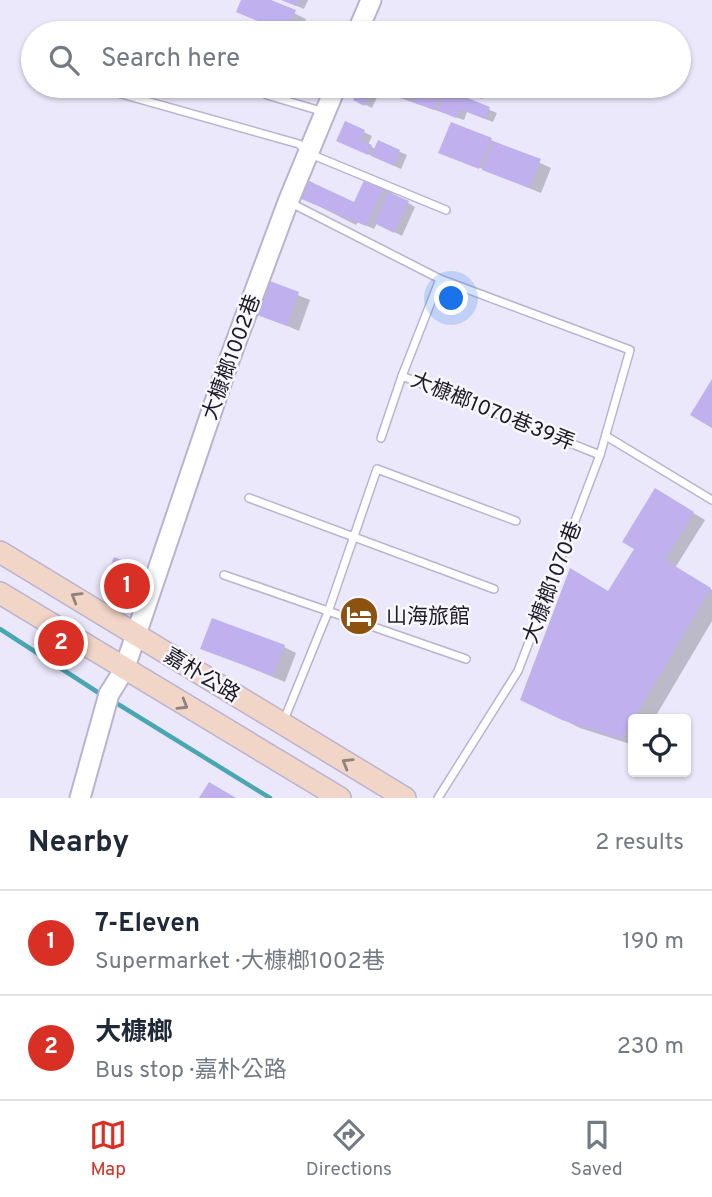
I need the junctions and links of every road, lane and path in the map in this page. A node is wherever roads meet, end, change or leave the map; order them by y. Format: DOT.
graph roads {
  1 [pos="371,0"];
  2 [pos="362,21"];
  3 [pos="136,98"];
  4 [pos="277,98"];
  5 [pos="331,98"];
  6 [pos="325,112"];
  7 [pos="308,153"];
  8 [pos="288,202"];
  9 [pos="446,210"];
  10 [pos="440,279"];
  11 [pos="402,376"];
  12 [pos="606,436"];
  13 [pos="381,438"];
  14 [pos="600,455"];
  15 [pos="249,498"];
  16 [pos="712,500"];
  17 [pos="516,521"];
  18 [pos="354,537"];
  19 [pos="0,552"];
  20 [pos="224,575"];
  21 [pos="494,589"];
  22 [pos="0,593"];
  23 [pos="328,612"];
  24 [pos="135,633"];
  25 [pos="466,659"];
  26 [pos="124,670"];
  27 [pos="282,723"];
  28 [pos="80,798"];
  29 [pos="340,798"];
  30 [pos="405,798"];
  31 [pos="439,798"];
  1 -- 2 [label="street"];
  3 -- 7 [label="lane"];
  4 -- 6 [label="lane"];
  5 -- 6 [label="street, 大槺榔1002巷"];
  6 -- 7 [label="street, 大槺榔1002巷"];
  7 -- 8 [label="street, 大槺榔1002巷"];
  7 -- 9 [label="lane"];
  8 -- 10 [label="lane"];
  8 -- 24 [label="street, 大槺榔1002巷"];
  10 -- 11 [label="lane, 大槺榔1070巷39弄"];
  10 -- 12 [label="lane, 大槺榔1070巷"];
  11 -- 13 [label="lane"];
  11 -- 14 [label="lane, 大槺榔1070巷39弄"];
  12 -- 14 [label="lane, 大槺榔1070巷"];
  12 -- 16 [label="lane"];
  14 -- 31 [label="lane, 大槺榔1070巷"];
  15 -- 18 [label="lane"];
  17 -- 18 [label="lane"];
  18 -- 21 [label="lane"];
  18 -- 23 [label="lane"];
  24 -- 19 [label="main road, 嘉朴公路, one-way"];
  20 -- 23 [label="lane"];
  22 -- 26 [label="main road, 嘉朴公路"];
  23 -- 25 [label="lane"];
  23 -- 27 [label="lane"];
  24 -- 26 [label="street, 大槺榔1002巷"];
  24 -- 27 [label="main road, 嘉朴公路"];
  26 -- 28 [label="street, 大槺榔1002巷"];
  26 -- 29 [label="main road, 嘉朴公路, one-way"];
  30 -- 27 [label="main road, 嘉朴公路, one-way"];
}
